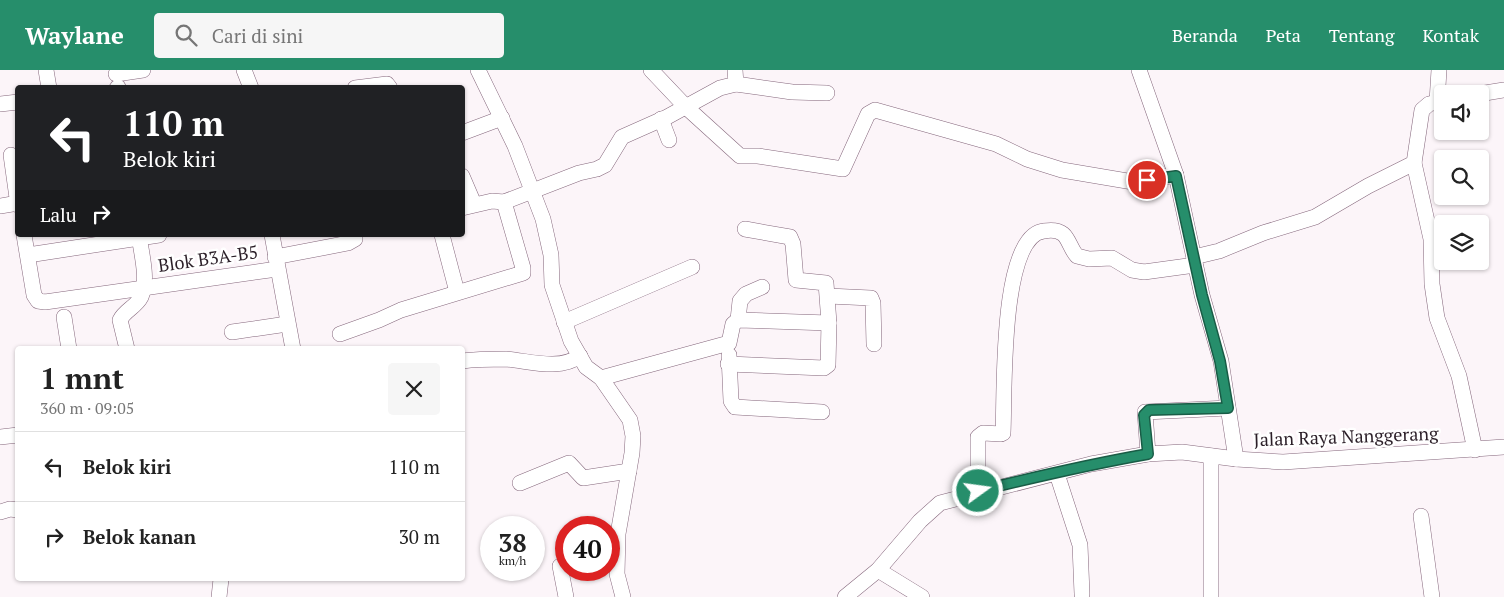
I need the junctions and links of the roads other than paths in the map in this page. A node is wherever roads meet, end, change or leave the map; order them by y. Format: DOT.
graph roads {
  1 [pos="46,70"];
  2 [pos="143,70"];
  3 [pos="478,70"];
  4 [pos="651,70"];
  5 [pos="1139,70"];
  6 [pos="1439,70"];
  7 [pos="736,77"];
  8 [pos="117,81"];
  9 [pos="48,85"];
  10 [pos="1439,85"];
  11 [pos="1504,90"];
  12 [pos="1489,92"];
  13 [pos="827,93"];
  14 [pos="15,102"];
  15 [pos="1434,103"];
  16 [pos="0,104"];
  17 [pos="686,107"];
  18 [pos="502,118"];
  19 [pos="661,119"];
  20 [pos="465,133"];
  21 [pos="669,140"];
  22 [pos="9,155"];
  23 [pos="1414,163"];
  24 [pos="1176,176"];
  25 [pos="465,191"];
  26 [pos="533,191"];
  27 [pos="15,192"];
  28 [pos="504,202"];
  29 [pos="15,204"];
  30 [pos="0,206"];
  31 [pos="468,206"];
  32 [pos="745,229"];
  33 [pos="24,237"];
  34 [pos="133,237"];
  35 [pos="139,237"];
  36 [pos="272,237"];
  37 [pos="355,237"];
  38 [pos="443,237"];
  39 [pos="28,255"];
  40 [pos="1195,261"];
  41 [pos="276,263"];
  42 [pos="692,267"];
  43 [pos="144,287"];
  44 [pos="762,287"];
  45 [pos="457,292"];
  46 [pos="828,296"];
  47 [pos="64,317"];
  48 [pos="738,320"];
  49 [pos="564,322"];
  50 [pos="829,323"];
  51 [pos="287,324"];
  52 [pos="232,332"];
  53 [pos="340,334"];
  54 [pos="729,344"];
  55 [pos="874,344"];
  56 [pos="69,346"];
  57 [pos="126,346"];
  58 [pos="292,346"];
  59 [pos="580,356"];
  60 [pos="465,361"];
  61 [pos="728,364"];
  62 [pos="602,378"];
  63 [pos="1228,408"];
  64 [pos="822,412"];
  65 [pos="15,435"];
  66 [pos="0,437"];
  67 [pos="1504,447"];
  68 [pos="1475,450"];
  69 [pos="1148,454"];
  70 [pos="1211,456"];
  71 [pos="1236,459"];
  72 [pos="629,471"];
  73 [pos="1057,474"];
  74 [pos="520,483"];
  75 [pos="978,491"];
  76 [pos="15,510"];
  77 [pos="0,512"];
  78 [pos="1421,516"];
  79 [pos="878,570"];
  80 [pos="563,581"];
  81 [pos="867,591"];
  82 [pos="1082,594"];
  83 [pos="566,597"];
  84 [pos="623,597"];
  85 [pos="845,597"];
  86 [pos="922,597"];
  87 [pos="1211,597"];
  88 [pos="1432,597"];
  1 -- 9 [label="street"];
  2 -- 8 [label="street"];
  3 -- 18 [label="street"];
  4 -- 17 [label="street"];
  5 -- 24 [label="street"];
  6 -- 10 [label="street"];
  7 -- 13 [label="street"];
  7 -- 17 [label="street"];
  11 -- 12 [label="street"];
  14 -- 16 [label="street"];
  15 -- 23 [label="street"];
  17 -- 19 [label="street"];
  17 -- 24 [label="street"];
  18 -- 20 [label="street"];
  18 -- 26 [label="street"];
  19 -- 21 [label="street"];
  19 -- 26 [label="street"];
  22 -- 27 [label="street"];
  23 -- 40 [label="street"];
  23 -- 68 [label="street"];
  24 -- 40 [label="street"];
  25 -- 31 [label="street"];
  26 -- 28 [label="street"];
  26 -- 49 [label="street"];
  28 -- 31 [label="street"];
  28 -- 45 [label="street"];
  29 -- 30 [label="street"];
  32 -- 46 [label="street"];
  33 -- 39 [label="street"];
  34 -- 39 [label="street"];
  35 -- 43 [label="street"];
  36 -- 41 [label="street"];
  37 -- 41 [label="street, Blok B3A-B5"];
  38 -- 45 [label="street"];
  39 -- 43 [label="street, Blok B3A-B5"];
  40 -- 63 [label="street"];
  40 -- 75 [label="street"];
  41 -- 43 [label="street, Blok B3A-B5"];
  41 -- 51 [label="street"];
  42 -- 49 [label="street"];
  43 -- 57 [label="street"];
  44 -- 48 [label="street"];
  45 -- 53 [label="street"];
  46 -- 50 [label="street"];
  46 -- 55 [label="street"];
  47 -- 56 [label="street"];
  48 -- 50 [label="street"];
  48 -- 54 [label="street"];
  49 -- 59 [label="street"];
  50 -- 61 [label="street"];
  51 -- 52 [label="street"];
  51 -- 58 [label="street"];
  54 -- 61 [label="street"];
  54 -- 62 [label="street"];
  59 -- 60 [label="street"];
  59 -- 62 [label="street"];
  61 -- 64 [label="street"];
  62 -- 72 [label="street"];
  63 -- 69 [label="street"];
  63 -- 71 [label="street"];
  65 -- 66 [label="street"];
  67 -- 68 [label="street, Jalan Raya Nanggerang"];
  68 -- 71 [label="street, Jalan Raya Nanggerang"];
  69 -- 70 [label="street, Jalan Raya Nanggerang"];
  69 -- 73 [label="street, Jalan Raya Nanggerang"];
  70 -- 71 [label="street, Jalan Raya Nanggerang"];
  70 -- 87 [label="street"];
  72 -- 74 [label="street"];
  72 -- 84 [label="street"];
  73 -- 75 [label="street, Jalan Raya Nanggerang"];
  73 -- 82 [label="street"];
  75 -- 79 [label="street, Jalan Raya Nanggerang"];
  76 -- 77 [label="street"];
  78 -- 88 [label="street"];
  79 -- 81 [label="street, Jalan Raya Nanggerang"];
  79 -- 86 [label="street"];
  80 -- 83 [label="street"];
  81 -- 85 [label="street, Jalan Raya Nanggerang"];
}
